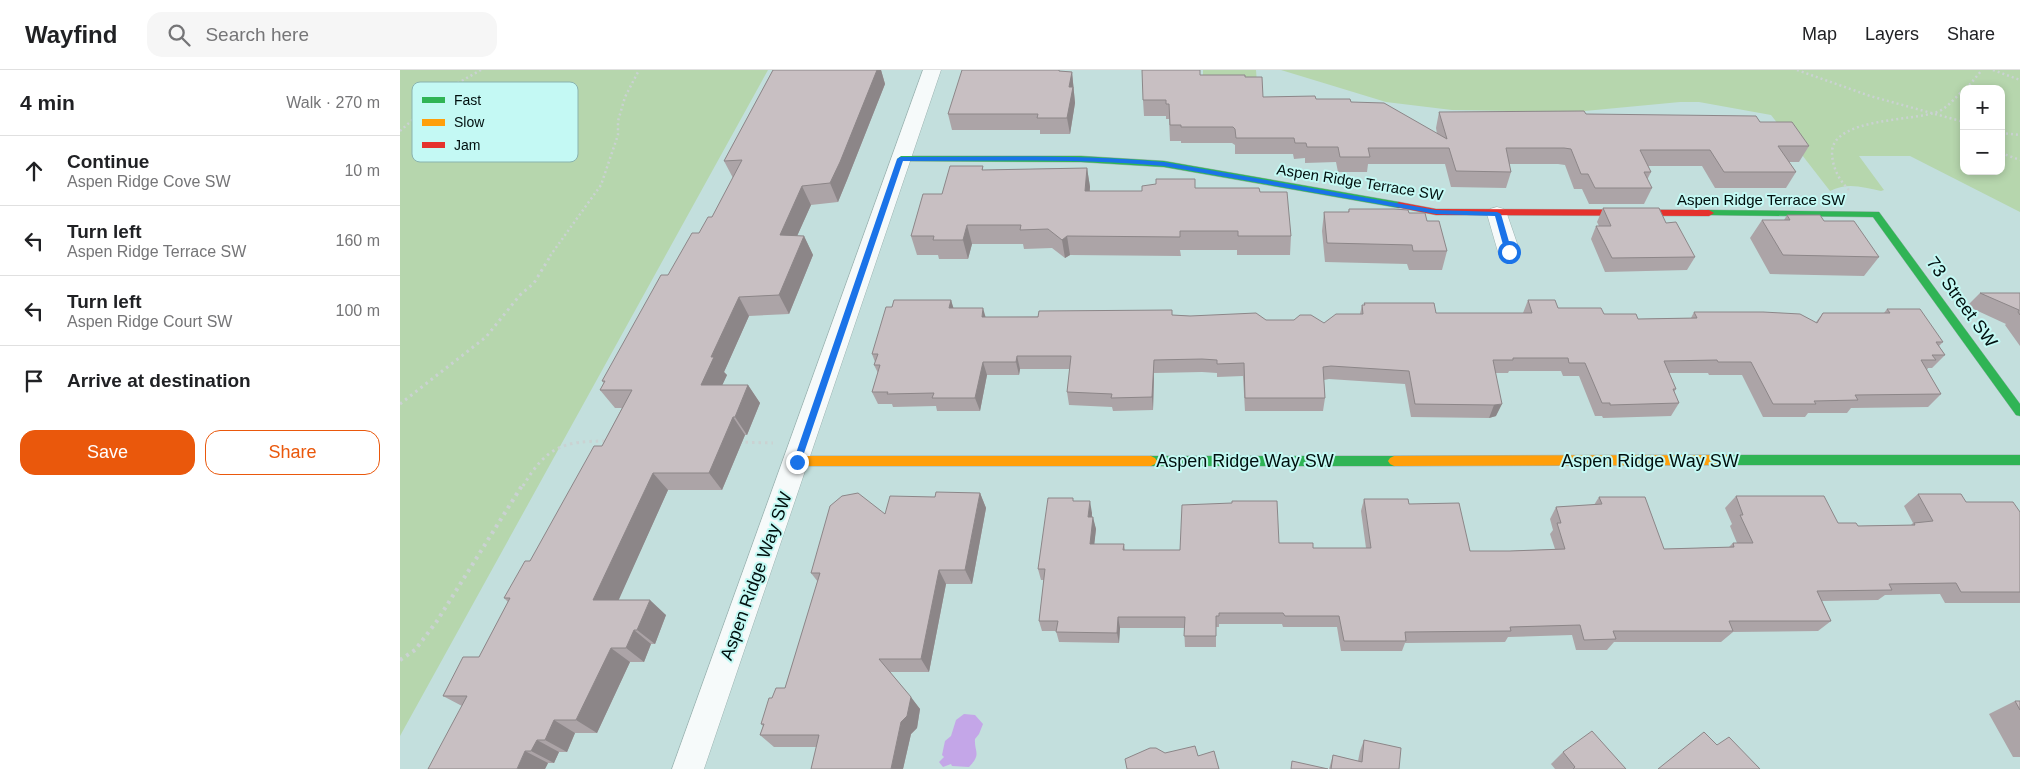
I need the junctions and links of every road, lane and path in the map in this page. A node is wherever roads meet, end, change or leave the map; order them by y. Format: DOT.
graph roads {
  1 [pos="481,70"];
  2 [pos="639,70"];
  3 [pos="932,70"];
  4 [pos="1797,70"];
  5 [pos="1982,70"];
  6 [pos="1993,70"];
  7 [pos="2020,80"];
  8 [pos="456,82"];
  9 [pos="1971,85"];
  10 [pos="1960,94"];
  11 [pos="1932,114"];
  12 [pos="412,119"];
  13 [pos="1960,121"];
  14 [pos="400,131"];
  15 [pos="2005,133"];
  16 [pos="2020,135"];
  17 [pos="2005,154"];
  18 [pos="900,159"];
  19 [pos="2020,160"];
  20 [pos="1497,214"];
  21 [pos="1876,214"];
  22 [pos="1509,252"];
  23 [pos="400,404"];
  24 [pos="2020,412"];
  25 [pos="616,441"];
  26 [pos="731,442"];
  27 [pos="800,452"];
  28 [pos="2020,460"];
  29 [pos="400,660"];
  30 [pos="688,769"];
  1 -- 8 [label="path"];
  2 -- 23 [label="path"];
  3 -- 18 [label="street"];
  4 -- 11 [label="path"];
  5 -- 9 [label="path"];
  6 -- 7 [label="path"];
  10 -- 11 [label="path"];
  11 -- 13 [label="path"];
  11 -- 21 [label="path"];
  12 -- 14 [label="path"];
  15 -- 16 [label="path"];
  17 -- 19 [label="path"];
  18 -- 20 [label="street, Aspen Ridge Terrace SW"];
  18 -- 27 [label="street"];
  20 -- 21 [label="street, Aspen Ridge Terrace SW"];
  20 -- 22 [label="street"];
  21 -- 24 [label="street, 73 Street SW"];
  25 -- 29 [label="path"];
  26 -- 27 [label="path"];
  27 -- 28 [label="street, Aspen Ridge Way SW"];
  27 -- 30 [label="street, Aspen Ridge Way SW"];
}
